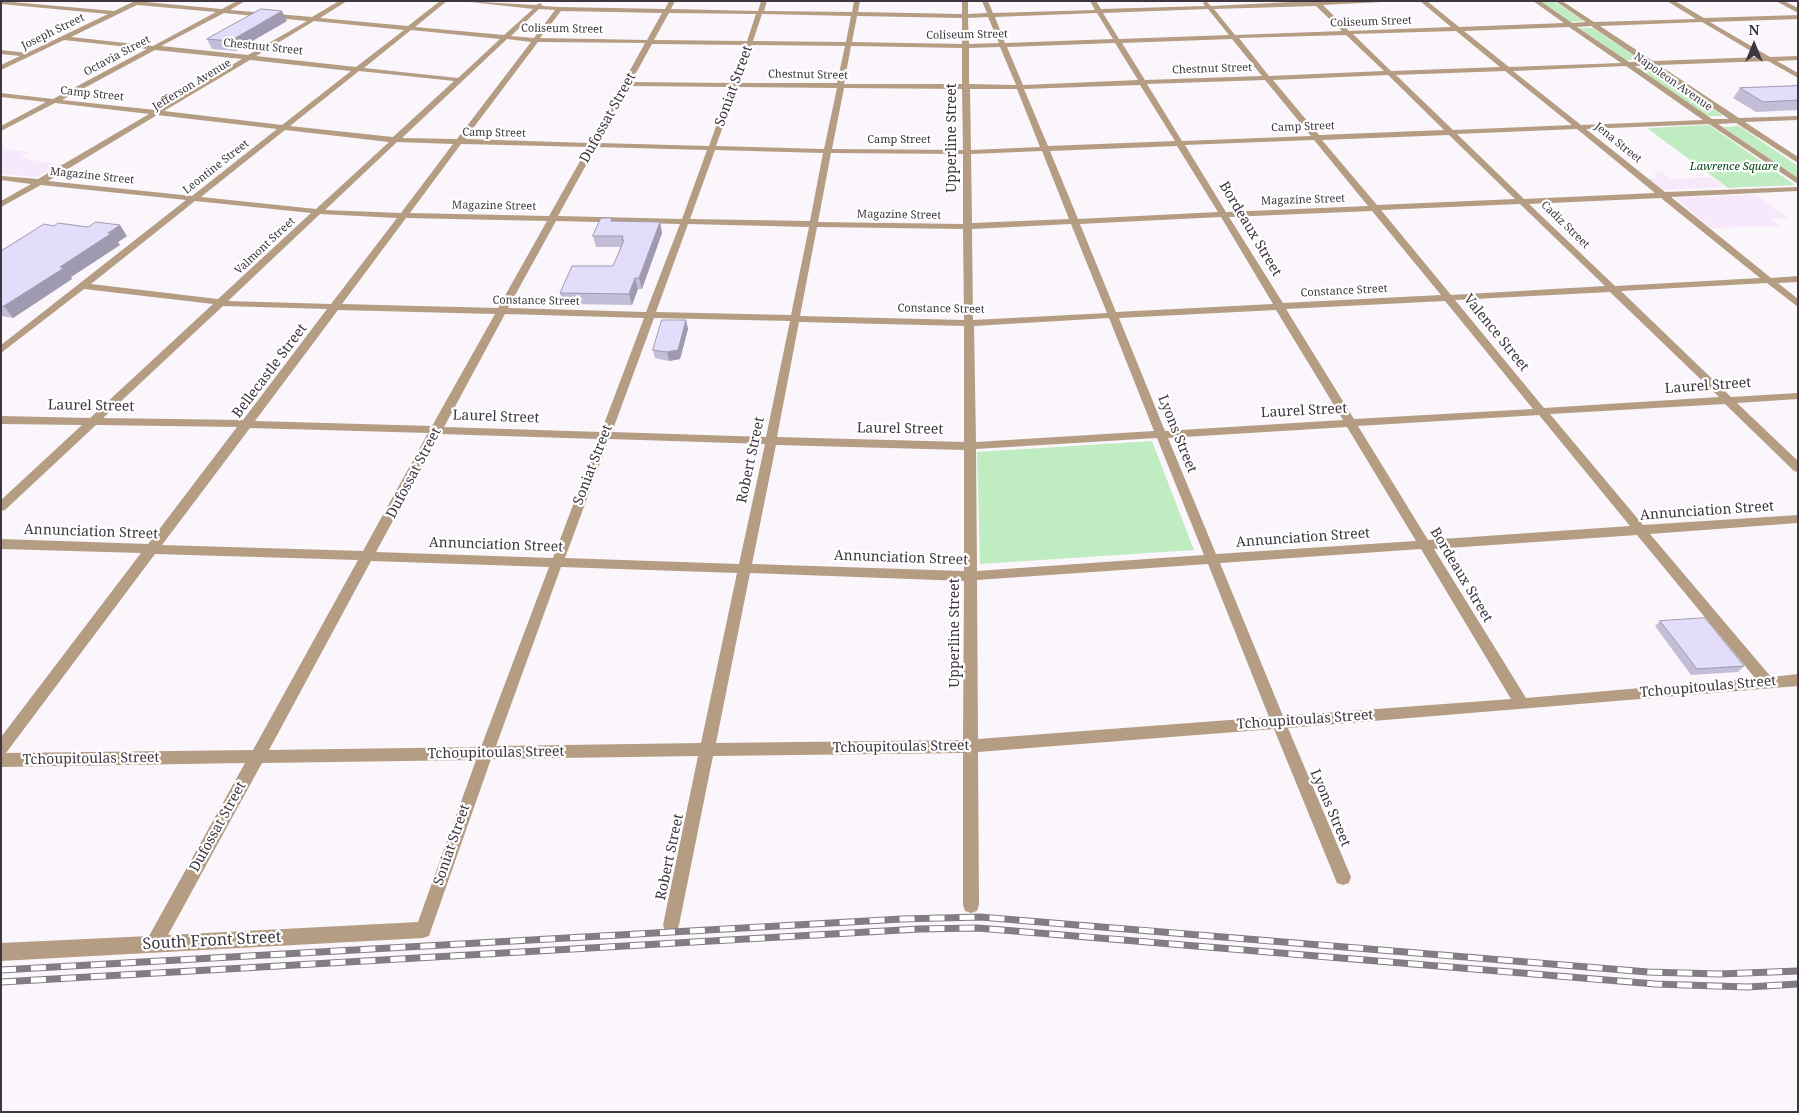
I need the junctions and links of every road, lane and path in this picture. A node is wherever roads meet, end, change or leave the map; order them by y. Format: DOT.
graph roads {
  1 [pos="242,1"];
  2 [pos="344,1"];
  3 [pos="355,1"];
  4 [pos="444,1"];
  5 [pos="465,1"];
  6 [pos="544,1"];
  7 [pos="672,1"];
  8 [pos="764,1"];
  9 [pos="857,1"];
  10 [pos="965,1"];
  11 [pos="985,1"];
  12 [pos="1093,1"];
  13 [pos="1398,1"];
  14 [pos="1424,1"];
  15 [pos="1536,1"];
  16 [pos="1558,1"];
  17 [pos="1670,1"];
  18 [pos="1779,1"];
  19 [pos="1,2"];
  20 [pos="139,2"];
  21 [pos="1317,3"];
  22 [pos="1207,4"];
  23 [pos="536,8"];
  24 [pos="559,9"];
  25 [pos="224,11"];
  26 [pos="667,11"];
  27 [pos="1099,11"];
  28 [pos="1798,11"];
  29 [pos="115,13"];
  30 [pos="760,13"];
  31 [pos="854,14"];
  32 [pos="990,15"];
  33 [pos="964,16"];
  34 [pos="1798,17"];
  35 [pos="313,19"];
  36 [pos="323,20"];
  37 [pos="1703,20"];
  38 [pos="1593,24"];
  39 [pos="1570,25"];
  40 [pos="411,29"];
  41 [pos="1458,29"];
  42 [pos="1348,33"];
  43 [pos="1233,37"];
  44 [pos="64,38"];
  45 [pos="506,38"];
  46 [pos="536,40"];
  47 [pos="650,41"];
  48 [pos="1118,41"];
  49 [pos="750,43"];
  50 [pos="848,44"];
  51 [pos="1002,45"];
  52 [pos="965,46"];
  53 [pos="154,48"];
  54 [pos="1,52"];
  55 [pos="29,55"];
  56 [pos="249,57"];
  57 [pos="259,58"];
  58 [pos="1798,58"];
  59 [pos="1769,59"];
  60 [pos="1627,64"];
  61 [pos="1651,64"];
  62 [pos="1,68"];
  63 [pos="359,68"];
  64 [pos="1508,69"];
  65 [pos="1390,73"];
  66 [pos="1798,76"];
  67 [pos="1267,78"];
  68 [pos="461,80"];
  69 [pos="1143,83"];
  70 [pos="627,84"];
  71 [pos="734,85"];
  72 [pos="840,86"];
  73 [pos="1020,87"];
  74 [pos="967,88"];
  75 [pos="1,95"];
  76 [pos="54,101"];
  77 [pos="156,112"];
  78 [pos="167,113"];
  79 [pos="1798,118"];
  80 [pos="1737,121"];
  81 [pos="1711,122"];
  82 [pos="284,127"];
  83 [pos="1580,127"];
  84 [pos="1,129"];
  85 [pos="1451,132"];
  86 [pos="1317,138"];
  87 [pos="395,140"];
  88 [pos="458,143"];
  89 [pos="1180,144"];
  90 [pos="593,146"];
  91 [pos="711,148"];
  92 [pos="1044,149"];
  93 [pos="828,151"];
  94 [pos="968,152"];
  95 [pos="1798,161"];
  96 [pos="1,178"];
  97 [pos="39,182"];
  98 [pos="1798,182"];
  99 [pos="1798,189"];
  100 [pos="1664,195"];
  101 [pos="195,198"];
  102 [pos="1523,202"];
  103 [pos="1,205"];
  104 [pos="1375,208"];
  105 [pos="320,212"];
  106 [pos="1224,215"];
  107 [pos="404,216"];
  108 [pos="553,219"];
  109 [pos="684,221"];
  110 [pos="1074,222"];
  111 [pos="813,224"];
  112 [pos="967,226"];
  113 [pos="1798,279"];
  114 [pos="1769,281"];
  115 [pos="84,286"];
  116 [pos="1613,289"];
  117 [pos="1448,298"];
  118 [pos="221,303"];
  119 [pos="1798,304"];
  120 [pos="1280,306"];
  121 [pos="334,308"];
  122 [pos="501,312"];
  123 [pos="649,315"];
  124 [pos="1112,315"];
  125 [pos="795,318"];
  126 [pos="969,323"];
  127 [pos="1,350"];
  128 [pos="1798,396"];
  129 [pos="1728,400"];
  130 [pos="1541,412"];
  131 [pos="1,420"];
  132 [pos="94,421"];
  133 [pos="1351,423"];
  134 [pos="248,424"];
  135 [pos="436,430"];
  136 [pos="1161,434"];
  137 [pos="605,436"];
  138 [pos="771,441"];
  139 [pos="970,446"];
  140 [pos="1798,468"];
  141 [pos="1,507"];
  142 [pos="1798,519"];
  143 [pos="1640,531"];
  144 [pos="1,544"];
  145 [pos="1426,545"];
  146 [pos="152,549"];
  147 [pos="368,557"];
  148 [pos="1212,559"];
  149 [pos="556,562"];
  150 [pos="744,567"];
  151 [pos="970,576"];
  152 [pos="1798,680"];
  153 [pos="1767,682"];
  154 [pos="1522,704"];
  155 [pos="1278,722"];
  156 [pos="970,746"];
  157 [pos="1,749"];
  158 [pos="708,749"];
  159 [pos="484,753"];
  160 [pos="257,757"];
  161 [pos="1,760"];
  162 [pos="1343,877"];
  163 [pos="971,905"];
  164 [pos="671,925"];
  165 [pos="423,930"];
  166 [pos="154,944"];
  167 [pos="1,952"];
  1 -- 25 [label="street, Octavia Street"];
  2 -- 35 [label="street, Jefferson Avenue"];
  3 -- 36 [label="street, Jefferson Avenue"];
  4 -- 40 [label="street, Leontine Street"];
  5 -- 23 [label="street"];
  6 -- 23 [label="street, Valmont Street"];
  7 -- 26 [label="street, Dufossat Street"];
  8 -- 30 [label="street, Soniat Street"];
  9 -- 31 [label="street, Robert Street"];
  10 -- 33 [label="street, Upperline Street"];
  11 -- 32 [label="street, Lyons Street"];
  12 -- 27 [label="street, Bordeaux Street"];
  13 -- 21 [label="street"];
  14 -- 41 [label="street, Jena Street"];
  15 -- 39 [label="street, Napoleon Avenue"];
  16 -- 38 [label="street, Napoleon Avenue"];
  17 -- 37 [label="street"];
  18 -- 28 [label="street"];
  19 -- 29 [label="street"];
  20 -- 25 [label="street, Coliseum Street"];
  20 -- 29 [label="street, Joseph Street"];
  21 -- 22 [label="street"];
  21 -- 42 [label="street, Cadiz Street"];
  22 -- 27 [label="street"];
  22 -- 43 [label="street, Valence Street"];
  23 -- 24 [label="street"];
  23 -- 45 [label="street, Valmont Street"];
  24 -- 26 [label="street"];
  24 -- 46 [label="street, Bellecastle Street"];
  25 -- 35 [label="street, Coliseum Street"];
  25 -- 53 [label="street, Octavia Street"];
  26 -- 30 [label="street"];
  26 -- 47 [label="street, Dufossat Street"];
  27 -- 32 [label="street"];
  27 -- 48 [label="street, Bordeaux Street"];
  29 -- 44 [label="street, Joseph Street"];
  30 -- 31 [label="street"];
  30 -- 49 [label="street, Soniat Street"];
  31 -- 33 [label="street"];
  31 -- 50 [label="street, Robert Street"];
  32 -- 33 [label="street"];
  32 -- 51 [label="street, Lyons Street"];
  33 -- 52 [label="street, Upperline Street"];
  34 -- 37 [label="street, Coliseum Street"];
  35 -- 36 [label="street, Coliseum Street"];
  35 -- 56 [label="street, Jefferson Avenue"];
  36 -- 40 [label="street, Coliseum Street"];
  36 -- 57 [label="street, Jefferson Avenue"];
  37 -- 38 [label="street, Coliseum Street"];
  37 -- 59 [label="street"];
  38 -- 39 [label="street, Coliseum Street"];
  38 -- 61 [label="street, Napoleon Avenue"];
  39 -- 41 [label="street, Coliseum Street"];
  39 -- 60 [label="street, Napoleon Avenue"];
  40 -- 45 [label="street, Coliseum Street"];
  40 -- 63 [label="street, Leontine Street"];
  41 -- 42 [label="street, Coliseum Street"];
  41 -- 64 [label="street, Jena Street"];
  42 -- 43 [label="street, Coliseum Street"];
  42 -- 65 [label="street, Cadiz Street"];
  43 -- 48 [label="street, Coliseum Street"];
  43 -- 67 [label="street, Valence Street"];
  44 -- 53 [label="street, Chestnut Street"];
  44 -- 55 [label="street, Joseph Street"];
  45 -- 46 [label="street, Coliseum Street"];
  45 -- 68 [label="street, Valmont Street"];
  46 -- 47 [label="street, Coliseum Street"];
  46 -- 88 [label="street, Bellecastle Street"];
  47 -- 49 [label="street, Coliseum Street"];
  47 -- 70 [label="street, Dufossat Street"];
  48 -- 51 [label="street, Coliseum Street"];
  48 -- 69 [label="street, Bordeaux Street"];
  49 -- 50 [label="street, Coliseum Street"];
  49 -- 71 [label="street, Soniat Street"];
  50 -- 52 [label="street, Coliseum Street"];
  50 -- 72 [label="street, Robert Street"];
  51 -- 52 [label="street, Coliseum Street"];
  51 -- 73 [label="street, Lyons Street"];
  52 -- 74 [label="street, Upperline Street"];
  53 -- 56 [label="street, Chestnut Street"];
  53 -- 76 [label="street, Octavia Street"];
  54 -- 55 [label="street"];
  55 -- 62 [label="street, Joseph Street"];
  56 -- 57 [label="street, Chestnut Street"];
  56 -- 77 [label="street, Jefferson Avenue"];
  57 -- 63 [label="street, Chestnut Street"];
  57 -- 78 [label="street, Jefferson Avenue"];
  58 -- 59 [label="street, Chestnut Street"];
  59 -- 61 [label="street, Chestnut Street"];
  59 -- 66 [label="street"];
  60 -- 61 [label="street, Chestnut Street"];
  60 -- 64 [label="street, Chestnut Street"];
  60 -- 81 [label="street, Napoleon Avenue"];
  61 -- 80 [label="street, Napoleon Avenue"];
  63 -- 68 [label="street, Chestnut Street"];
  63 -- 82 [label="street, Leontine Street"];
  64 -- 65 [label="street, Chestnut Street"];
  64 -- 83 [label="street, Jena Street"];
  65 -- 67 [label="street, Chestnut Street"];
  65 -- 85 [label="street, Cadiz Street"];
  67 -- 69 [label="street, Chestnut Street"];
  67 -- 86 [label="street, Valence Street"];
  68 -- 87 [label="street, Valmont Street"];
  69 -- 73 [label="street, Chestnut Street"];
  69 -- 89 [label="street, Bordeaux Street"];
  70 -- 71 [label="street, Chestnut Street"];
  70 -- 90 [label="street, Dufossat Street"];
  71 -- 72 [label="street, Chestnut Street"];
  71 -- 91 [label="street, Soniat Street"];
  72 -- 74 [label="street, Chestnut Street"];
  72 -- 93 [label="street, Robert Street"];
  73 -- 74 [label="street, Chestnut Street"];
  73 -- 92 [label="street, Lyons Street"];
  74 -- 94 [label="street, Upperline Street"];
  75 -- 76 [label="street, Camp Street"];
  76 -- 77 [label="street, Camp Street"];
  76 -- 84 [label="street, Octavia Street"];
  77 -- 78 [label="street, Camp Street"];
  77 -- 97 [label="street, Jefferson Avenue"];
  78 -- 82 [label="street, Camp Street"];
  78 -- 97 [label="street, Jefferson Avenue"];
  79 -- 80 [label="street, Camp Street"];
  80 -- 81 [label="street, Camp Street"];
  80 -- 95 [label="street, Napoleon Avenue"];
  81 -- 83 [label="street, Camp Street"];
  81 -- 98 [label="street, Napoleon Avenue"];
  82 -- 87 [label="street, Camp Street"];
  82 -- 101 [label="street, Leontine Street"];
  83 -- 85 [label="street, Camp Street"];
  83 -- 100 [label="street, Jena Street"];
  85 -- 86 [label="street, Camp Street"];
  85 -- 102 [label="street, Cadiz Street"];
  86 -- 89 [label="street, Camp Street"];
  86 -- 104 [label="street, Valence Street"];
  87 -- 88 [label="street, Camp Street"];
  87 -- 105 [label="street, Valmont Street"];
  88 -- 90 [label="street, Camp Street"];
  88 -- 107 [label="street, Bellecastle Street"];
  89 -- 92 [label="street, Camp Street"];
  89 -- 106 [label="street, Bordeaux Street"];
  90 -- 91 [label="street, Camp Street"];
  90 -- 108 [label="street, Dufossat Street"];
  91 -- 93 [label="street, Camp Street"];
  91 -- 109 [label="street, Soniat Street"];
  92 -- 94 [label="street, Camp Street"];
  92 -- 110 [label="street, Lyons Street"];
  93 -- 94 [label="street, Camp Street"];
  93 -- 111 [label="street, Robert Street"];
  94 -- 112 [label="street, Upperline Street"];
  96 -- 97 [label="street, Magazine Street"];
  97 -- 101 [label="street, Magazine Street"];
  97 -- 103 [label="street, Jefferson Avenue"];
  99 -- 100 [label="street, Magazine Street"];
  100 -- 102 [label="street, Magazine Street"];
  100 -- 114 [label="street, Jena Street"];
  101 -- 105 [label="street, Magazine Street"];
  101 -- 115 [label="street, Leontine Street"];
  102 -- 104 [label="street, Magazine Street"];
  102 -- 116 [label="street, Cadiz Street"];
  104 -- 106 [label="street, Magazine Street"];
  104 -- 117 [label="street, Valence Street"];
  105 -- 107 [label="street, Magazine Street"];
  105 -- 118 [label="street, Valmont Street"];
  106 -- 110 [label="street, Magazine Street"];
  106 -- 120 [label="street, Bordeaux Street"];
  107 -- 108 [label="street, Magazine Street"];
  107 -- 121 [label="street, Bellecastle Street"];
  108 -- 109 [label="street, Magazine Street"];
  108 -- 122 [label="street, Dufossat Street"];
  109 -- 111 [label="street, Magazine Street"];
  109 -- 123 [label="street, Soniat Street"];
  110 -- 112 [label="street, Magazine Street"];
  110 -- 124 [label="street, Lyons Street"];
  111 -- 112 [label="street, Magazine Street"];
  111 -- 125 [label="street, Robert Street"];
  112 -- 126 [label="street, Upperline Street"];
  113 -- 114 [label="street, Constance Street"];
  114 -- 116 [label="street, Constance Street"];
  114 -- 119 [label="street, Jena Street"];
  115 -- 118 [label="street, Constance Street"];
  115 -- 127 [label="street, Leontine Street"];
  116 -- 117 [label="street, Constance Street"];
  116 -- 129 [label="street, Cadiz Street"];
  117 -- 120 [label="street, Constance Street"];
  117 -- 130 [label="street, Valence Street"];
  118 -- 121 [label="street, Constance Street"];
  118 -- 132 [label="street, Valmont Street"];
  120 -- 124 [label="street, Constance Street"];
  120 -- 133 [label="street, Bordeaux Street"];
  121 -- 122 [label="street, Constance Street"];
  121 -- 134 [label="street, Bellecastle Street"];
  122 -- 123 [label="street, Constance Street"];
  122 -- 135 [label="street, Dufossat Street"];
  123 -- 125 [label="street, Constance Street"];
  123 -- 137 [label="street, Soniat Street"];
  124 -- 126 [label="street, Constance Street"];
  124 -- 136 [label="street, Lyons Street"];
  125 -- 126 [label="street, Constance Street"];
  125 -- 138 [label="street, Robert Street"];
  126 -- 139 [label="street, Upperline Street"];
  128 -- 129 [label="street, Laurel Street"];
  129 -- 130 [label="street, Laurel Street"];
  129 -- 140 [label="street, Cadiz Street"];
  130 -- 133 [label="street, Laurel Street"];
  130 -- 143 [label="street, Valence Street"];
  131 -- 132 [label="street, Laurel Street"];
  132 -- 134 [label="street, Laurel Street"];
  132 -- 141 [label="street, Valmont Street"];
  133 -- 136 [label="street, Laurel Street"];
  133 -- 145 [label="street, Bordeaux Street"];
  134 -- 135 [label="street, Laurel Street"];
  134 -- 146 [label="street, Bellecastle Street"];
  135 -- 137 [label="street, Laurel Street"];
  135 -- 147 [label="street, Dufossat Street"];
  136 -- 139 [label="street, Laurel Street"];
  136 -- 148 [label="street, Lyons Street"];
  137 -- 138 [label="street, Laurel Street"];
  137 -- 149 [label="street, Soniat Street"];
  138 -- 139 [label="street, Laurel Street"];
  138 -- 150 [label="street, Robert Street"];
  139 -- 151 [label="street, Upperline Street"];
  142 -- 143 [label="street, Annunciation Street"];
  143 -- 145 [label="street, Annunciation Street"];
  143 -- 153 [label="street, Valence Street"];
  144 -- 146 [label="street, Annunciation Street"];
  145 -- 148 [label="street, Annunciation Street"];
  145 -- 154 [label="street, Bordeaux Street"];
  146 -- 147 [label="street, Annunciation Street"];
  146 -- 157 [label="street, Bellecastle Street"];
  147 -- 149 [label="street, Annunciation Street"];
  147 -- 160 [label="street, Dufossat Street"];
  148 -- 151 [label="street, Annunciation Street"];
  148 -- 155 [label="street, Lyons Street"];
  149 -- 150 [label="street, Annunciation Street"];
  149 -- 159 [label="street, Soniat Street"];
  150 -- 151 [label="street, Annunciation Street"];
  150 -- 158 [label="street, Robert Street"];
  151 -- 156 [label="street, Upperline Street"];
  152 -- 153 [label="street, Tchoupitoulas Street"];
  153 -- 154 [label="street, Tchoupitoulas Street"];
  154 -- 155 [label="street, Tchoupitoulas Street"];
  155 -- 156 [label="street, Tchoupitoulas Street"];
  155 -- 162 [label="street, Lyons Street"];
  156 -- 158 [label="street, Tchoupitoulas Street"];
  156 -- 163 [label="street, Upperline Street"];
  158 -- 159 [label="street, Tchoupitoulas Street"];
  158 -- 164 [label="street, Robert Street"];
  159 -- 160 [label="street, Tchoupitoulas Street"];
  159 -- 165 [label="street, Soniat Street"];
  160 -- 161 [label="street, Tchoupitoulas Street"];
  160 -- 166 [label="street, Dufossat Street"];
  165 -- 166 [label="street, South Front Street"];
  166 -- 167 [label="street, South Front Street"];
}
